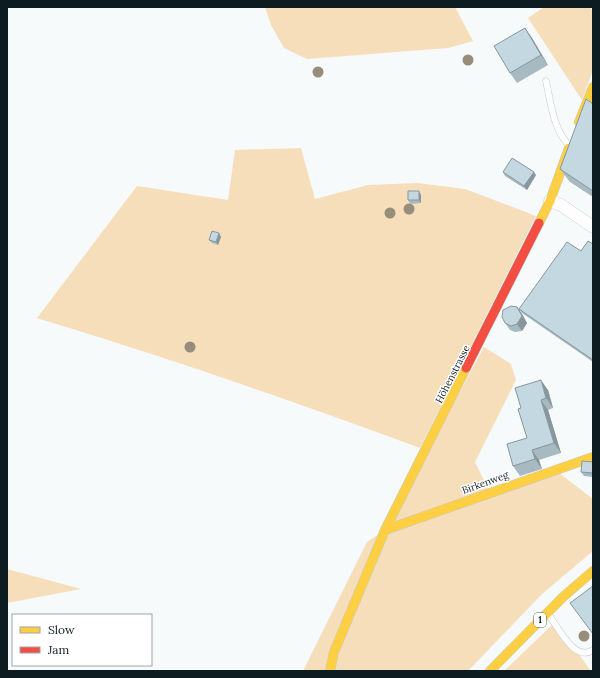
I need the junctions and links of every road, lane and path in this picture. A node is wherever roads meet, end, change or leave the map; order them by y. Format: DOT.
graph roads {
  1 [pos="546,81"];
  2 [pos="593,87"];
  3 [pos="570,146"];
  4 [pos="550,201"];
  5 [pos="593,227"];
  6 [pos="593,457"];
  7 [pos="385,530"];
  8 [pos="593,571"];
  9 [pos="547,613"];
  10 [pos="593,650"];
  11 [pos="330,671"];
  12 [pos="490,671"];
  1 -- 3 [label="lane"];
  2 -- 3 [label="street, Höhenstrasse"];
  3 -- 4 [label="street, Höhenstrasse"];
  4 -- 5 [label="street"];
  4 -- 7 [label="street, Höhenstrasse"];
  6 -- 7 [label="street, Birkenweg"];
  7 -- 11 [label="street, Höhenstrasse"];
  8 -- 9 [label="street, 1"];
  9 -- 10 [label="lane"];
  9 -- 12 [label="street, 1"];
}
